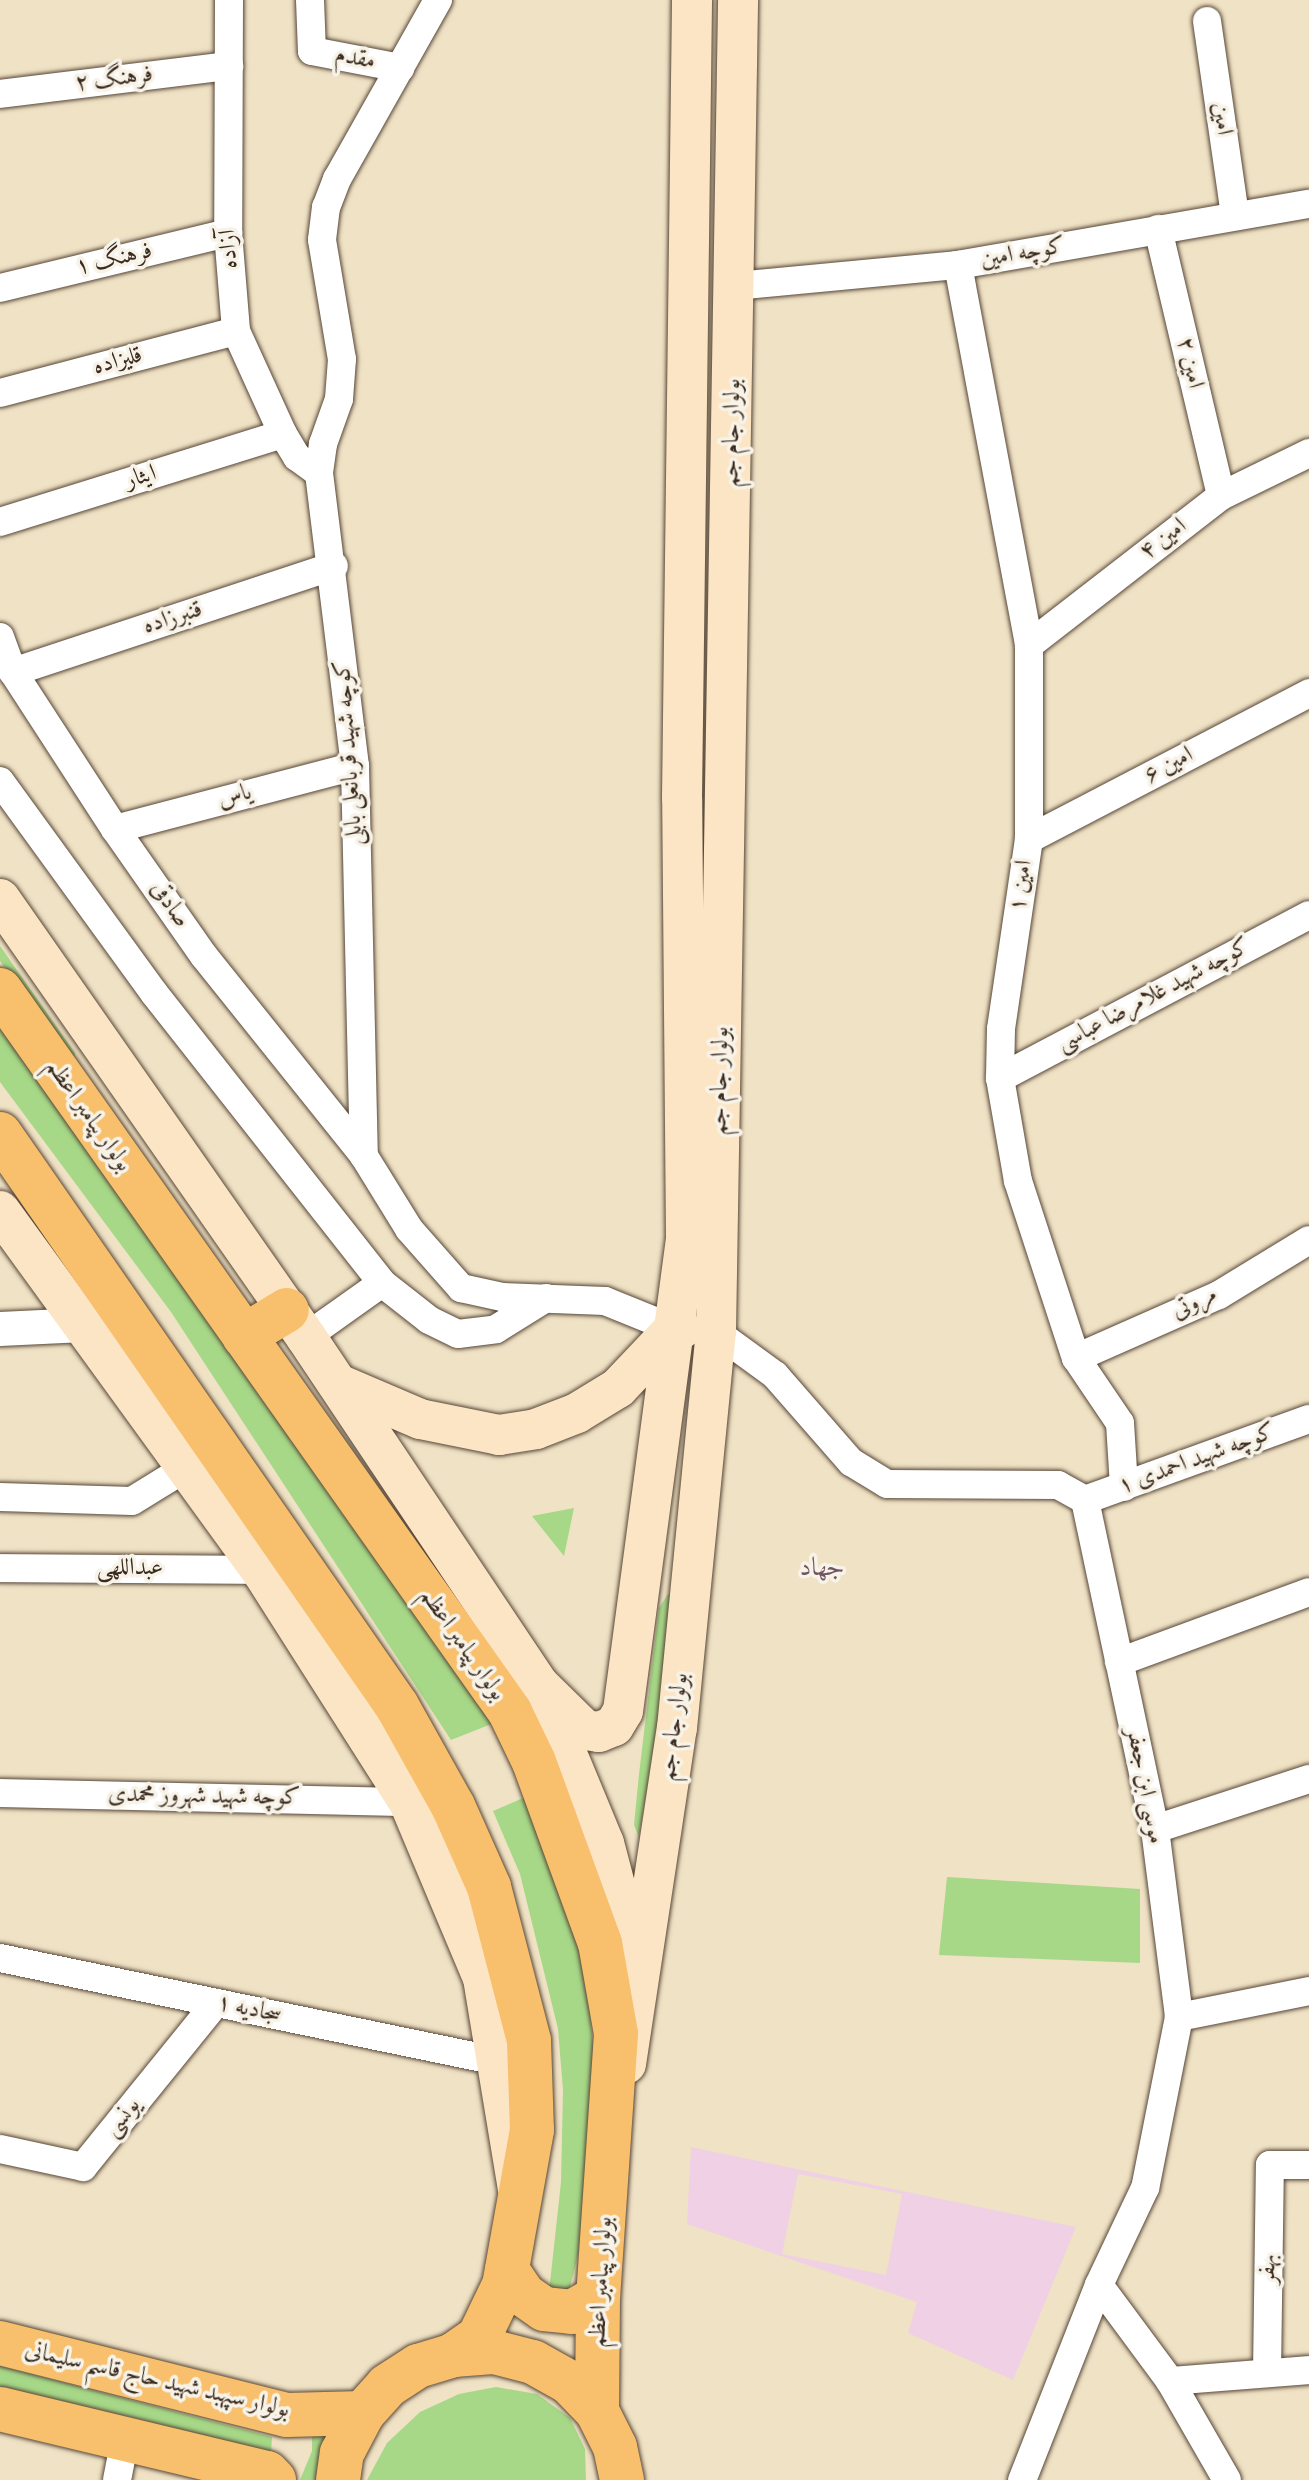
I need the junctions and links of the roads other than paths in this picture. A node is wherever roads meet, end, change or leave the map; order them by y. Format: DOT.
graph roads {
  1 [pos="229,0"];
  2 [pos="310,0"];
  3 [pos="438,0"];
  4 [pos="692,0"];
  5 [pos="738,0"];
  6 [pos="1207,21"];
  7 [pos="229,66"];
  8 [pos="400,68"];
  9 [pos="0,94"];
  10 [pos="1309,204"];
  11 [pos="1235,216"];
  12 [pos="1158,229"];
  13 [pos="228,233"];
  14 [pos="958,265"];
  15 [pos="735,286"];
  16 [pos="0,288"];
  17 [pos="236,331"];
  18 [pos="0,393"];
  19 [pos="283,434"];
  20 [pos="1309,453"];
  21 [pos="319,473"];
  22 [pos="1221,496"];
  23 [pos="0,522"];
  24 [pos="334,566"];
  25 [pos="0,637"];
  26 [pos="1029,645"];
  27 [pos="13,672"];
  28 [pos="1309,693"];
  29 [pos="355,766"];
  30 [pos="0,781"];
  31 [pos="682,798"];
  32 [pos="724,802"];
  33 [pos="115,829"];
  34 [pos="1029,839"];
  35 [pos="0,899"];
  36 [pos="1309,915"];
  37 [pos="681,971"];
  38 [pos="723,977"];
  39 [pos="0,990"];
  40 [pos="1000,1078"];
  41 [pos="0,1134"];
  42 [pos="364,1156"];
  43 [pos="0,1211"];
  44 [pos="1309,1240"];
  45 [pos="382,1283"];
  46 [pos="546,1298"];
  47 [pos="297,1323"];
  48 [pos="84,1325"];
  49 [pos="0,1329"];
  50 [pos="674,1329"];
  51 [pos="716,1332"];
  52 [pos="244,1336"];
  53 [pos="1076,1358"];
  54 [pos="338,1384"];
  55 [pos="1309,1419"];
  56 [pos="184,1469"];
  57 [pos="1124,1487"];
  58 [pos="0,1497"];
  59 [pos="1085,1500"];
  60 [pos="643,1562"];
  61 [pos="0,1568"];
  62 [pos="693,1568"];
  63 [pos="261,1570"];
  64 [pos="1309,1592"];
  65 [pos="1119,1662"];
  66 [pos="538,1684"];
  67 [pos="1309,1779"];
  68 [pos="0,1793"];
  69 [pos="409,1802"];
  70 [pos="1155,1829"];
  71 [pos="0,1958"];
  72 [pos="639,1977"];
  73 [pos="1309,1991"];
  74 [pos="216,2003"];
  75 [pos="1179,2017"];
  76 [pos="497,2061"];
  77 [pos="0,2149"];
  78 [pos="611,2155"];
  79 [pos="1309,2165"];
  80 [pos="520,2199"];
  81 [pos="507,2270"];
  82 [pos="1099,2285"];
  83 [pos="598,2297"];
  84 [pos="0,2343"];
  85 [pos="453,2355"];
  86 [pos="1309,2370"];
  87 [pos="1267,2373"];
  88 [pos="1170,2381"];
  89 [pos="0,2409"];
  90 [pos="597,2411"];
  91 [pos="363,2413"];
  92 [pos="287,2415"];
  93 [pos="121,2460"];
  94 [pos="271,2476"];
  95 [pos="338,2480"];
  96 [pos="622,2480"];
  97 [pos="1022,2480"];
  98 [pos="1227,2480"];
  1 -- 7 [label="street, آزاده"];
  2 -- 8 [label="street, مقدم"];
  3 -- 8 [label="street, کوچه شهید قربانعلی بابلی"];
  4 -- 31 [label="main road, بولوار جام جم"];
  5 -- 15 [label="main road, بولوار جام جم"];
  6 -- 11 [label="street, امین"];
  7 -- 9 [label="street, فرهنگ ۲"];
  7 -- 13 [label="street, آزاده"];
  8 -- 21 [label="street, کوچه شهید قربانعلی بابلی"];
  10 -- 11 [label="street, کوچه امین"];
  11 -- 12 [label="street, کوچه امین"];
  12 -- 14 [label="street, کوچه امین"];
  12 -- 22 [label="street, امین ۲"];
  13 -- 16 [label="street, فرهنگ ۱"];
  13 -- 17 [label="street, آزاده"];
  14 -- 15 [label="street, کوچه امین"];
  14 -- 26 [label="street, امین ۱"];
  15 -- 32 [label="main road, بولوار جام جم"];
  17 -- 18 [label="street, قلیزاده"];
  17 -- 19 [label="street, آزاده"];
  19 -- 21 [label="street, آزاده"];
  19 -- 23 [label="street, ایثار"];
  20 -- 22 [label="street, امین ۴"];
  21 -- 24 [label="street, کوچه شهید قربانعلی بابلی"];
  22 -- 26 [label="street, امین ۴"];
  24 -- 27 [label="street, قنبرزاده"];
  24 -- 29 [label="street, کوچه شهید قربانعلی بابلی"];
  25 -- 27 [label="street, صادقی"];
  26 -- 34 [label="street, امین ۱"];
  27 -- 33 [label="street, صادقی"];
  28 -- 34 [label="street, امین ۶"];
  29 -- 33 [label="street, یاس"];
  29 -- 42 [label="street, کوچه شهید قربانعلی بابلی"];
  30 -- 45 [label="street"];
  31 -- 32 [label="main road"];
  31 -- 37 [label="main road, بولوار جام جم"];
  32 -- 38 [label="main road, بولوار جام جم"];
  33 -- 42 [label="street, صادقی"];
  34 -- 40 [label="street, امین ۱"];
  35 -- 47 [label="main road, بولوار پیامبر اعظم"];
  36 -- 40 [label="street, کوچه شهید غلامرضا عباسی"];
  37 -- 38 [label="main road"];
  37 -- 50 [label="main road, بولوار جام جم"];
  38 -- 51 [label="main road, بولوار جام جم"];
  39 -- 52 [label="main road, بولوار پیامبر اعظم"];
  40 -- 53 [label="street, امین ۱"];
  41 -- 80 [label="main road"];
  42 -- 46 [label="street"];
  43 -- 48 [label="main road"];
  44 -- 53 [label="street, مروتی"];
  45 -- 46 [label="street"];
  45 -- 47 [label="street"];
  46 -- 50 [label="street"];
  47 -- 52 [label="main road"];
  47 -- 54 [label="main road, بولوار پیامبر اعظم"];
  48 -- 49 [label="street"];
  48 -- 56 [label="main road"];
  50 -- 51 [label="main road"];
  50 -- 54 [label="main road"];
  50 -- 60 [label="main road, بولوار جام جم"];
  51 -- 59 [label="street"];
  51 -- 62 [label="main road, بولوار جام جم"];
  52 -- 78 [label="main road, بولوار پیامبر اعظم"];
  53 -- 57 [label="street, امین ۱"];
  54 -- 66 [label="main road, بولوار پیامبر اعظم"];
  55 -- 57 [label="street, کوچه شهید احمدی ۱"];
  56 -- 58 [label="street"];
  56 -- 63 [label="main road"];
  57 -- 59 [label="street, کوچه شهید احمدی ۱"];
  59 -- 65 [label="street, موسی ابن جعفر"];
  60 -- 62 [label="main road"];
  60 -- 66 [label="main road, بولوار جام جم"];
  61 -- 63 [label="street, عبداللهی"];
  62 -- 72 [label="main road, بولوار جام جم"];
  63 -- 69 [label="main road"];
  64 -- 65 [label="street"];
  65 -- 70 [label="street, موسی ابن جعفر"];
  66 -- 72 [label="main road, بولوار پیامبر اعظم"];
  67 -- 70 [label="street"];
  68 -- 69 [label="street, کوچه شهید شهروز محمدی"];
  69 -- 76 [label="main road"];
  70 -- 75 [label="street, موسی ابن جعفر"];
  71 -- 74 [label="street, سجادیه ۱"];
  72 -- 78 [label="main road, بولوار جام جم"];
  73 -- 75 [label="street"];
  74 -- 76 [label="street, سجادیه ۱"];
  74 -- 77 [label="street, یونسی"];
  75 -- 82 [label="street, موسی ابن جعفر"];
  76 -- 80 [label="main road"];
  78 -- 83 [label="main road, بولوار پیامبر اعظم"];
  79 -- 87 [label="street, بهفر"];
  80 -- 81 [label="main road"];
  81 -- 83 [label="main road"];
  81 -- 85 [label="main road"];
  82 -- 88 [label="street"];
  82 -- 97 [label="street, موسی ابن جعفر"];
  83 -- 90 [label="main road, بولوار پیامبر اعظم"];
  84 -- 92 [label="main road, بولوار سپهبد شهید حاج قاسم سلیمانی"];
  85 -- 90 [label="main road"];
  85 -- 91 [label="main road"];
  86 -- 87 [label="street"];
  87 -- 88 [label="street"];
  88 -- 98 [label="street"];
  89 -- 93 [label="main road"];
  90 -- 96 [label="main road"];
  91 -- 92 [label="main road, بولوار سپهبد شهید حاج قاسم سلیمانی"];
  91 -- 95 [label="main road"];
  92 -- 94 [label="main road"];
  93 -- 94 [label="main road"];
}
